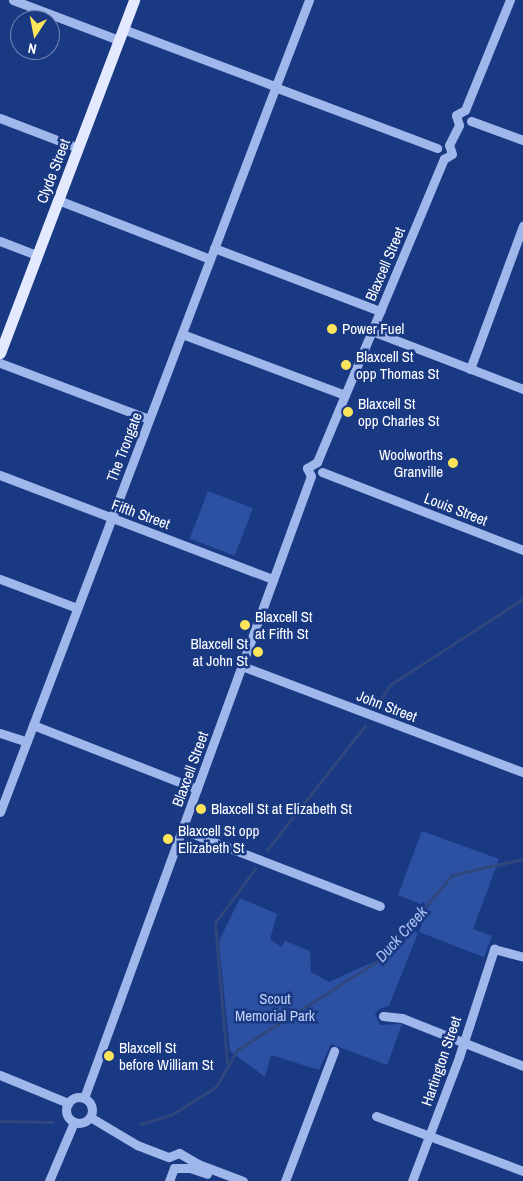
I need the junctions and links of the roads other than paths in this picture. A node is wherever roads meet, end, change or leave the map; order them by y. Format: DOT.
graph roads {
  1 [pos="12,0"];
  2 [pos="134,0"];
  3 [pos="309,0"];
  4 [pos="510,0"];
  5 [pos="123,29"];
  6 [pos="119,40"];
  7 [pos="276,87"];
  8 [pos="464,110"];
  9 [pos="0,118"];
  10 [pos="471,121"];
  11 [pos="459,125"];
  12 [pos="523,140"];
  13 [pos="449,145"];
  14 [pos="78,148"];
  15 [pos="437,148"];
  16 [pos="444,159"];
  17 [pos="58,200"];
  18 [pos="523,226"];
  19 [pos="0,241"];
  20 [pos="214,248"];
  21 [pos="37,255"];
  22 [pos="210,259"];
  23 [pos="380,311"];
  24 [pos="372,331"];
  25 [pos="182,334"];
  26 [pos="0,353"];
  27 [pos="0,364"];
  28 [pos="470,369"];
  29 [pos="523,389"];
  30 [pos="345,395"];
  31 [pos="149,419"];
  32 [pos="317,462"];
  33 [pos="322,472"];
  34 [pos="0,475"];
  35 [pos="311,476"];
  36 [pos="112,518"];
  37 [pos="523,550"];
  38 [pos="0,579"];
  39 [pos="273,579"];
  40 [pos="77,608"];
  41 [pos="242,666"];
  42 [pos="33,725"];
  43 [pos="0,732"];
  44 [pos="26,742"];
  45 [pos="523,772"];
  46 [pos="197,789"];
  47 [pos="0,812"];
  48 [pos="183,830"];
  49 [pos="380,906"];
  50 [pos="523,957"];
  51 [pos="383,1016"];
  52 [pos="463,1042"];
  53 [pos="334,1051"];
  54 [pos="523,1066"];
  55 [pos="0,1076"];
  56 [pos="84,1098"];
  57 [pos="68,1103"];
  58 [pos="376,1116"];
  59 [pos="90,1117"];
  60 [pos="74,1122"];
  61 [pos="429,1135"];
  62 [pos="183,1156"];
  63 [pos="169,1157"];
  64 [pos="177,1168"];
  65 [pos="523,1171"];
  66 [pos="49,1181"];
  67 [pos="169,1181"];
  68 [pos="226,1181"];
  69 [pos="243,1181"];
  70 [pos="285,1181"];
  71 [pos="412,1181"];
  1 -- 6 [label="street"];
  2 -- 5 [label="main road, Clyde Street"];
  3 -- 7 [label="street, The Trongate"];
  4 -- 8 [label="street"];
  5 -- 6 [label="main road, Clyde Street"];
  5 -- 7 [label="street"];
  6 -- 14 [label="main road, Clyde Street"];
  7 -- 15 [label="street"];
  7 -- 20 [label="street, The Trongate"];
  8 -- 10 [label="street"];
  8 -- 11 [label="street"];
  9 -- 14 [label="street"];
  10 -- 11 [label="street"];
  10 -- 12 [label="street"];
  11 -- 13 [label="street"];
  13 -- 15 [label="street"];
  13 -- 16 [label="street"];
  14 -- 17 [label="main road, Clyde Street"];
  15 -- 16 [label="street"];
  16 -- 23 [label="street, Blaxcell Street"];
  17 -- 21 [label="main road, Clyde Street"];
  17 -- 22 [label="street"];
  18 -- 28 [label="street"];
  19 -- 21 [label="street"];
  20 -- 22 [label="street, The Trongate"];
  20 -- 23 [label="street"];
  21 -- 26 [label="main road, Clyde Street"];
  22 -- 25 [label="street, The Trongate"];
  23 -- 24 [label="street, Blaxcell Street"];
  24 -- 28 [label="street"];
  24 -- 30 [label="street, Blaxcell Street"];
  25 -- 30 [label="street"];
  25 -- 31 [label="street, The Trongate"];
  27 -- 31 [label="street"];
  28 -- 29 [label="street"];
  30 -- 32 [label="street, Blaxcell Street"];
  31 -- 36 [label="street, The Trongate"];
  32 -- 33 [label="street"];
  32 -- 35 [label="street"];
  33 -- 35 [label="street"];
  33 -- 37 [label="street, Louis Street"];
  34 -- 36 [label="street, Fifth Street"];
  35 -- 39 [label="street, Blaxcell Street"];
  36 -- 39 [label="street, Fifth Street"];
  36 -- 40 [label="street, The Trongate"];
  38 -- 40 [label="street"];
  39 -- 41 [label="street, Blaxcell Street"];
  40 -- 42 [label="street, The Trongate"];
  41 -- 45 [label="street, John Street"];
  41 -- 46 [label="street, Blaxcell Street"];
  42 -- 44 [label="street, The Trongate"];
  42 -- 46 [label="street"];
  43 -- 44 [label="street"];
  44 -- 47 [label="street, The Trongate"];
  46 -- 48 [label="street, Blaxcell Street"];
  48 -- 49 [label="street"];
  48 -- 56 [label="street, Blaxcell Street"];
  50 -- 52 [label="street, Hartington Street"];
  51 -- 52 [label="street"];
  52 -- 54 [label="street"];
  52 -- 61 [label="street, Hartington Street"];
  53 -- 70 [label="street"];
  55 -- 57 [label="street"];
  56 -- 57 [label="street"];
  56 -- 59 [label="street"];
  57 -- 60 [label="street"];
  58 -- 61 [label="street"];
  59 -- 60 [label="street"];
  59 -- 63 [label="street"];
  60 -- 66 [label="street"];
  61 -- 65 [label="street"];
  61 -- 71 [label="street, Hartington Street"];
  62 -- 63 [label="street"];
  62 -- 64 [label="street"];
  62 -- 69 [label="street"];
  63 -- 64 [label="street"];
  64 -- 67 [label="street"];
  64 -- 68 [label="street"];
}
